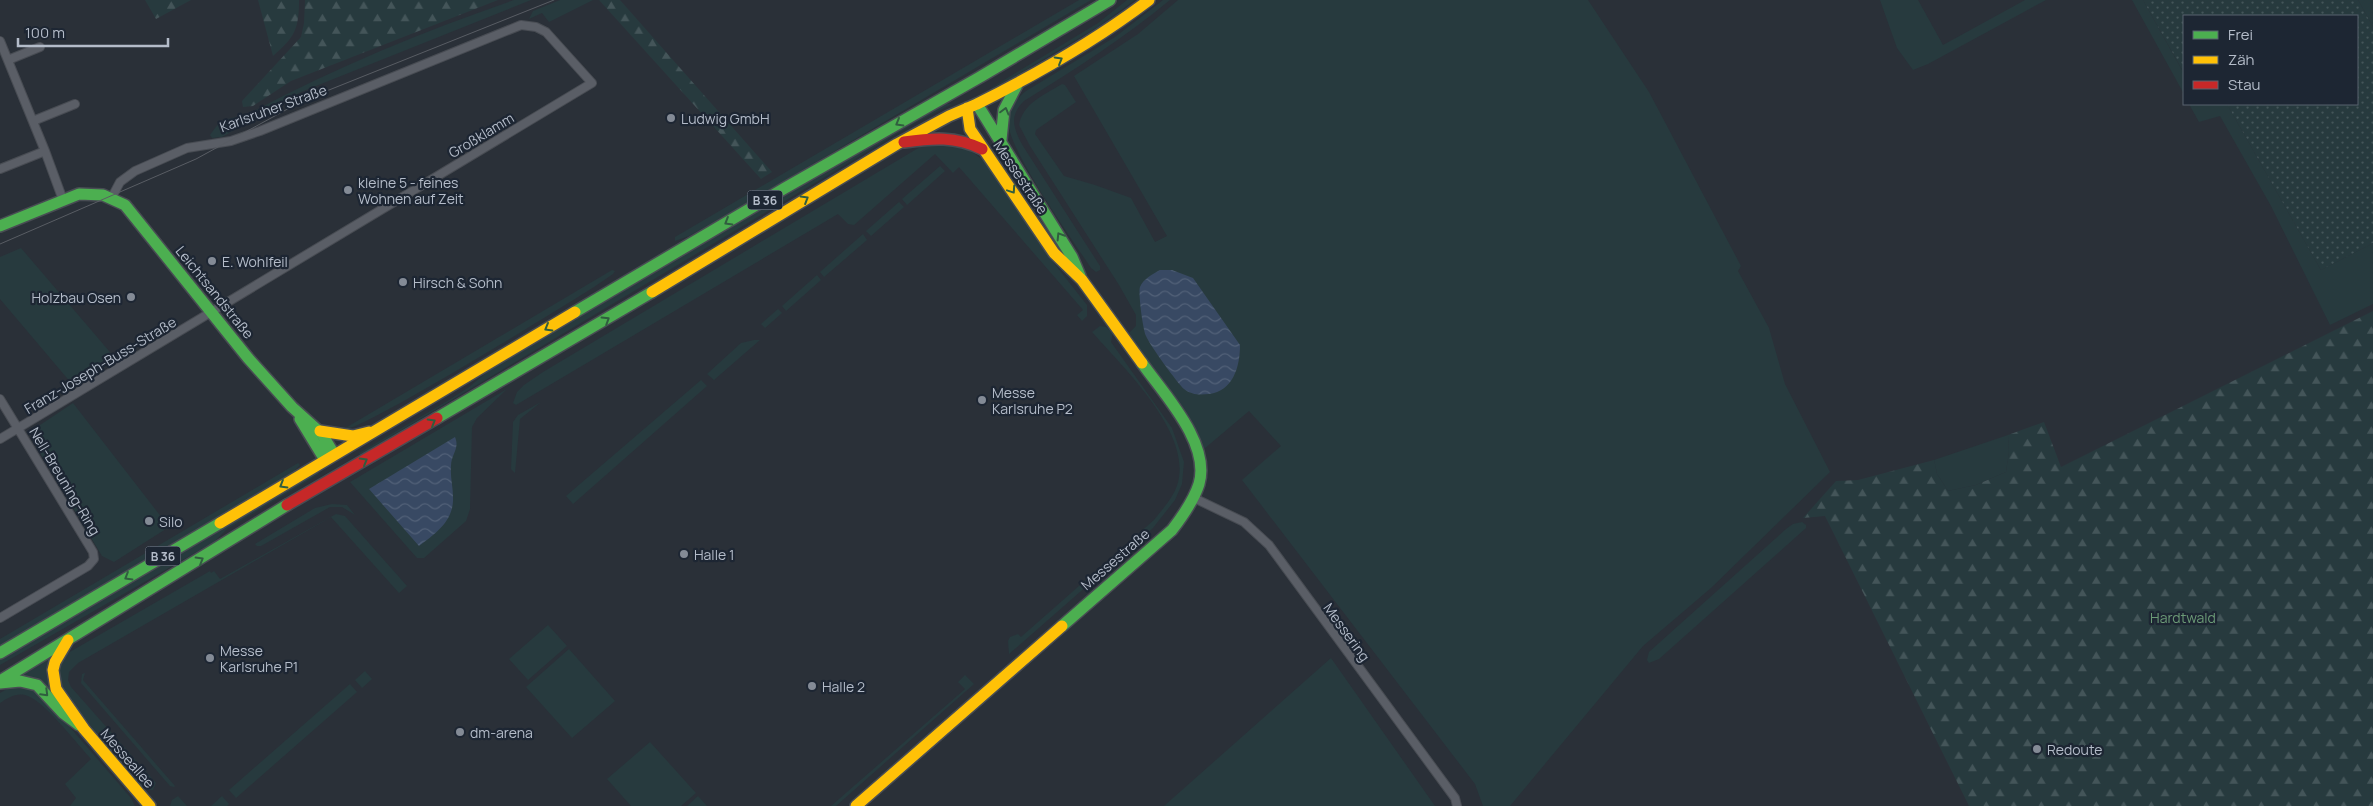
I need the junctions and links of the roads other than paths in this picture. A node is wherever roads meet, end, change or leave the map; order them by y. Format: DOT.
graph roads {
  1 [pos="1110,0"];
  2 [pos="1149,0"];
  3 [pos="536,27"];
  4 [pos="0,41"];
  5 [pos="40,47"];
  6 [pos="8,60"];
  7 [pos="980,77"];
  8 [pos="1017,85"];
  9 [pos="942,99"];
  10 [pos="971,103"];
  11 [pos="75,104"];
  12 [pos="33,121"];
  13 [pos="1001,140"];
  14 [pos="897,144"];
  15 [pos="984,150"];
  16 [pos="45,151"];
  17 [pos="0,169"];
  18 [pos="112,197"];
  19 [pos="63,200"];
  20 [pos="0,226"];
  21 [pos="1082,280"];
  22 [pos="213,313"];
  23 [pos="0,399"];
  24 [pos="294,409"];
  25 [pos="18,429"];
  26 [pos="378,430"];
  27 [pos="320,431"];
  28 [pos="0,439"];
  29 [pos="351,445"];
  30 [pos="332,464"];
  31 [pos="1194,498"];
  32 [pos="0,618"];
  33 [pos="68,640"];
  34 [pos="0,653"];
  35 [pos="0,682"];
  36 [pos="84,729"];
  37 [pos="150,806"];
  38 [pos="856,806"];
  39 [pos="1457,806"];
  1 -- 7 [label="main road, B 36"];
  8 -- 2 [label="main road, B 36, one-way"];
  3 -- 18 [label="street, Karlsruher Straße"];
  3 -- 22 [label="street, Großklamm"];
  4 -- 6 [label="street"];
  5 -- 6 [label="street"];
  6 -- 12 [label="street"];
  7 -- 9 [label="main road, B 36"];
  7 -- 10 [label="main road"];
  8 -- 10 [label="main road, B 36"];
  13 -- 8 [label="main road, one-way"];
  9 -- 10 [label="main road"];
  9 -- 26 [label="main road, B 36, one-way"];
  10 -- 13 [label="main road, Messestraße"];
  10 -- 14 [label="main road, B 36"];
  10 -- 15 [label="main road, Messestraße"];
  11 -- 12 [label="street"];
  12 -- 16 [label="street"];
  21 -- 13 [label="main road, Messestraße, one-way"];
  14 -- 15 [label="main road"];
  30 -- 14 [label="main road, B 36, one-way"];
  15 -- 21 [label="main road, Messestraße, one-way"];
  16 -- 17 [label="street"];
  16 -- 19 [label="street"];
  18 -- 19 [label="main road"];
  18 -- 22 [label="main road, Leichtsandstraße"];
  19 -- 20 [label="main road"];
  21 -- 31 [label="main road, Messestraße"];
  22 -- 24 [label="main road, Leichtsandstraße"];
  22 -- 25 [label="street, Franz-Joseph-Buss-Straße"];
  23 -- 25 [label="street, Nell-Breuning-Ring"];
  24 -- 27 [label="main road, Leichtsandstraße"];
  24 -- 30 [label="main road, Leichtsandstraße"];
  25 -- 28 [label="street, Franz-Joseph-Buss-Straße"];
  25 -- 32 [label="street, Nell-Breuning-Ring"];
  26 -- 27 [label="main road"];
  26 -- 29 [label="main road, B 36"];
  27 -- 30 [label="main road, Leichtsandstraße"];
  29 -- 30 [label="main road, B 36"];
  29 -- 30 [label="main road"];
  33 -- 30 [label="main road, B 36, one-way"];
  30 -- 34 [label="main road, B 36, one-way"];
  31 -- 38 [label="main road, Messestraße"];
  31 -- 39 [label="street, Messering"];
  33 -- 35 [label="main road, B 36"];
  33 -- 36 [label="main road, Messeallee"];
  35 -- 36 [label="main road, Messeallee, one-way"];
  36 -- 37 [label="main road, Messeallee"];
}
